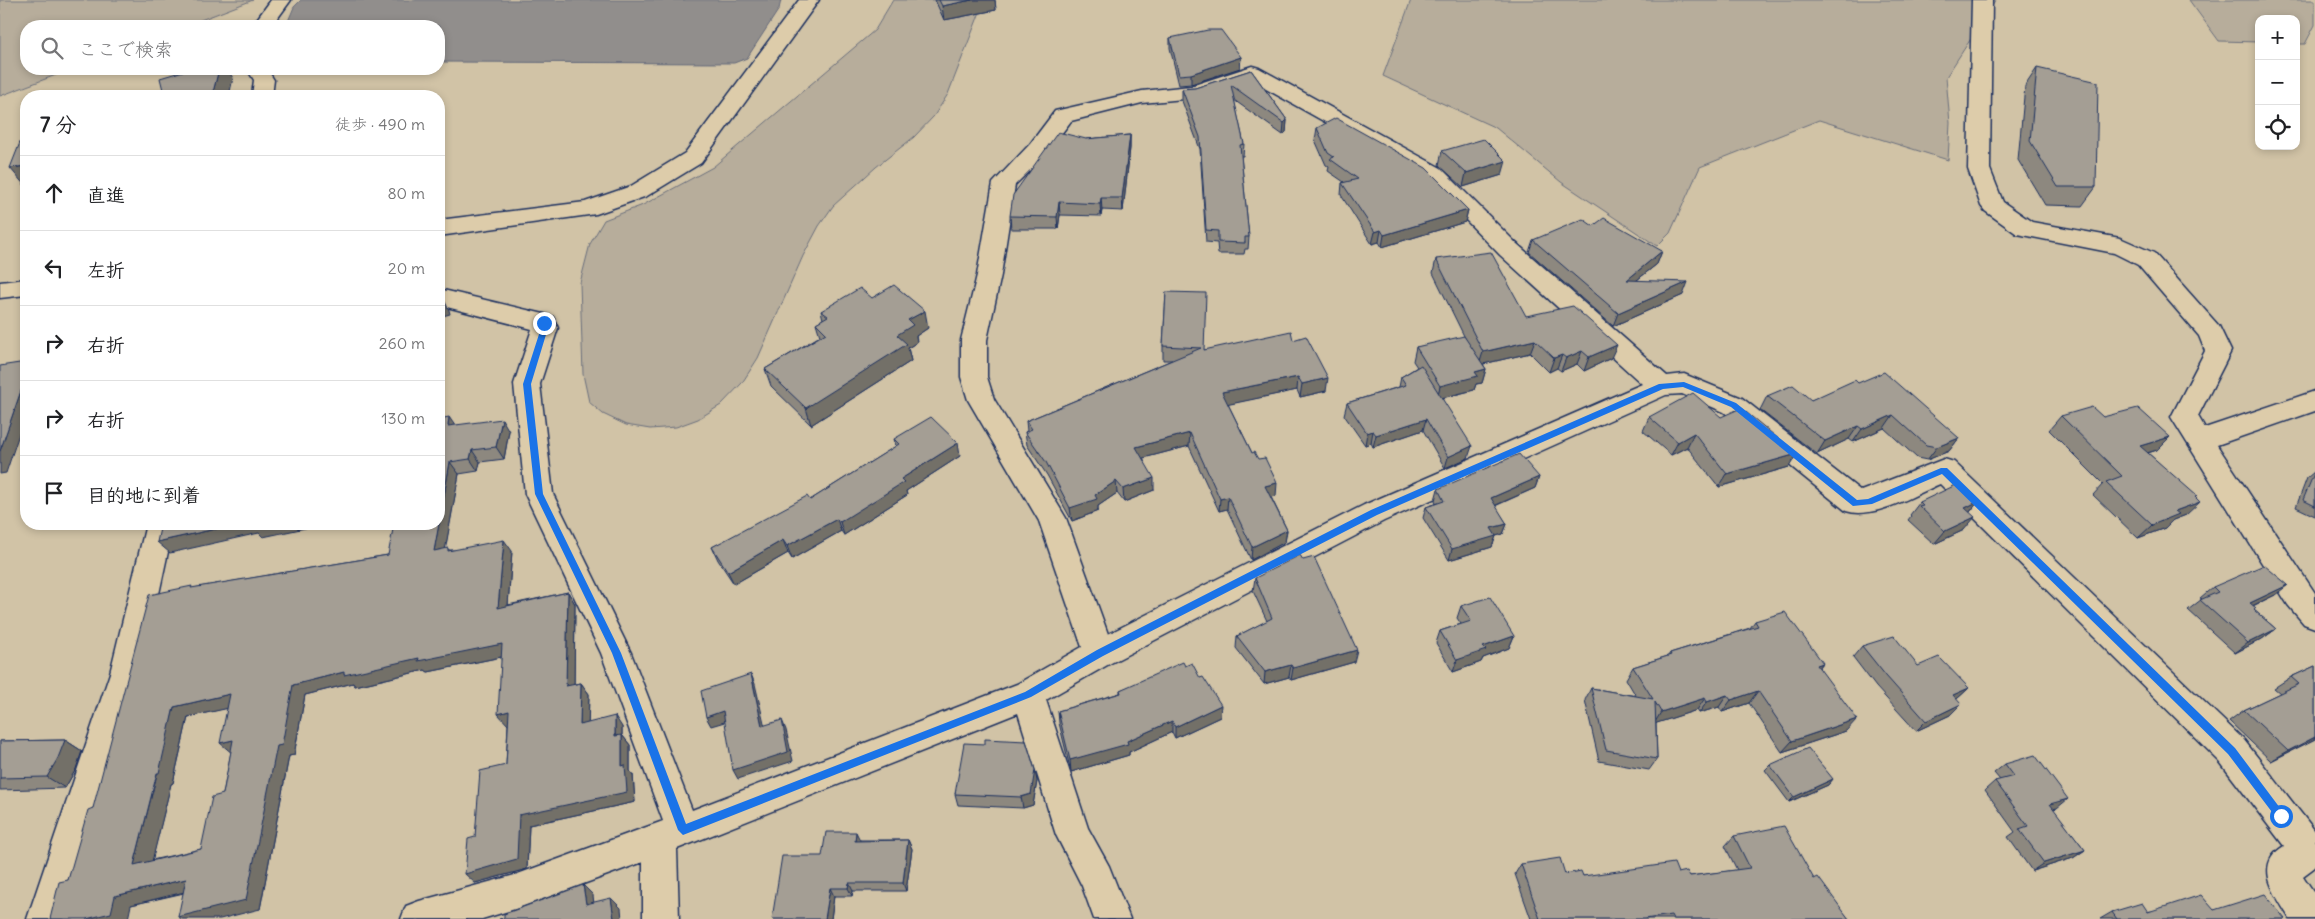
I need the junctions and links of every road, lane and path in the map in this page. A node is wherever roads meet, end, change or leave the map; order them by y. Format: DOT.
graph roads {
  1 [pos="281,0"];
  2 [pos="809,0"];
  3 [pos="1982,0"];
  4 [pos="266,20"];
  5 [pos="261,75"];
  6 [pos="263,90"];
  7 [pos="445,227"];
  8 [pos="20,288"];
  9 [pos="0,290"];
  10 [pos="445,298"];
  11 [pos="1662,386"];
  12 [pos="2315,401"];
  13 [pos="2198,441"];
  14 [pos="159,530"];
  15 [pos="2315,615"];
  16 [pos="1100,653"];
  17 [pos="1028,694"];
  18 [pos="672,834"];
  19 [pos="2312,849"];
  20 [pos="45,919"];
  21 [pos="419,919"];
  22 [pos="660,919"];
  23 [pos="1112,919"];
  24 [pos="2310,919"];
  1 -- 4 [label="street"];
  2 -- 7 [label="street"];
  3 -- 13 [label="street"];
  5 -- 6 [label="street"];
  8 -- 9 [label="street"];
  10 -- 18 [label="street"];
  11 -- 16 [label="street"];
  11 -- 16 [label="street"];
  11 -- 19 [label="street"];
  12 -- 13 [label="street"];
  13 -- 15 [label="street"];
  14 -- 20 [label="street"];
  16 -- 17 [label="street"];
  17 -- 18 [label="street"];
  17 -- 23 [label="street"];
  18 -- 21 [label="street"];
  18 -- 22 [label="street"];
  19 -- 24 [label="street"];
}
